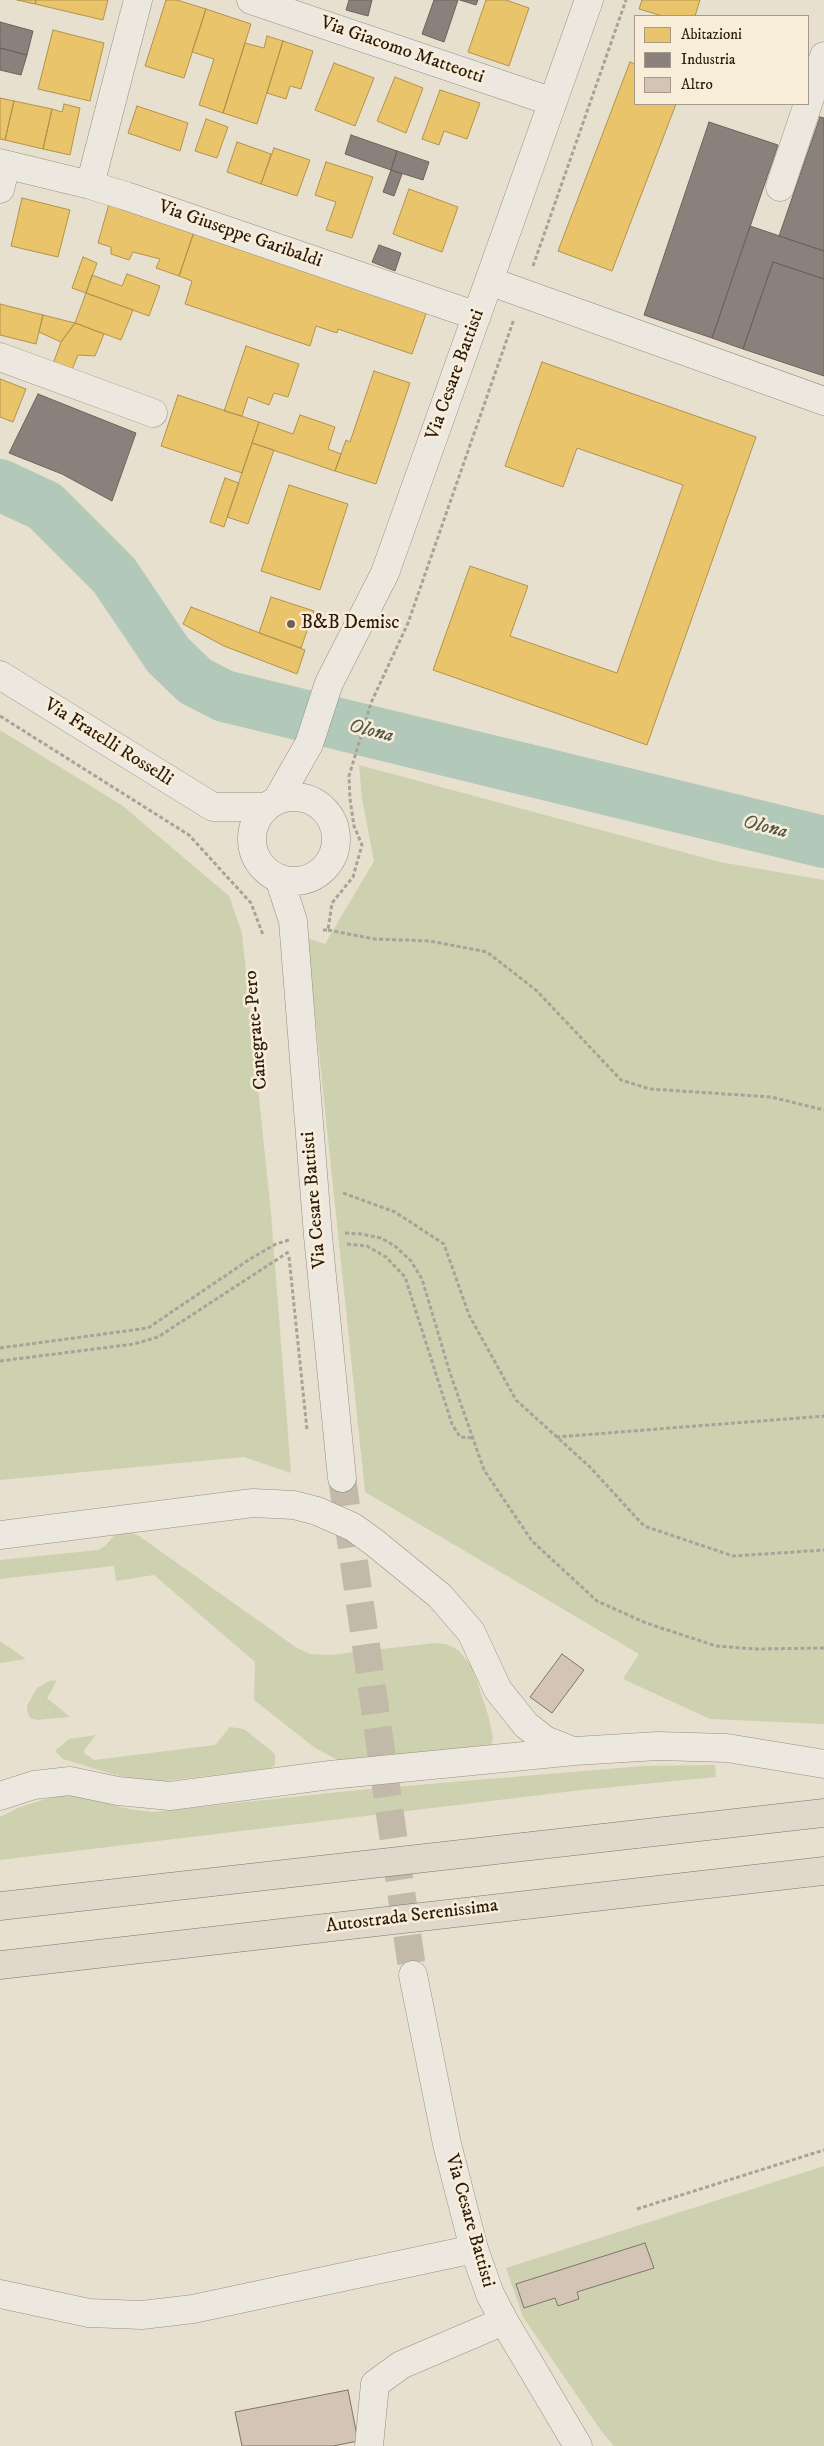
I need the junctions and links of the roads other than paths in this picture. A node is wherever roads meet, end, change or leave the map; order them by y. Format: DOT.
graph roads {
  1 [pos="138,0"];
  2 [pos="251,0"];
  3 [pos="589,0"];
  4 [pos="822,71"];
  5 [pos="553,102"];
  6 [pos="2,172"];
  7 [pos="90,185"];
  8 [pos="780,187"];
  9 [pos="489,281"];
  10 [pos="477,316"];
  11 [pos="0,357"];
  12 [pos="824,401"];
  13 [pos="154,413"];
  14 [pos="0,675"];
  15 [pos="309,744"];
  16 [pos="315,802"];
  17 [pos="272,803"];
  18 [pos="217,808"];
  19 [pos="253,846"];
  20 [pos="279,878"];
  21 [pos="309,878"];
  22 [pos="294,925"];
  23 [pos="342,1478"];
  24 [pos="0,1535"];
  25 [pos="575,1751"];
  26 [pos="824,1764"];
  27 [pos="0,1796"];
  28 [pos="824,1813"];
  29 [pos="824,1871"];
  30 [pos="0,1906"];
  31 [pos="0,1965"];
  32 [pos="413,1975"];
  33 [pos="474,2249"];
  34 [pos="0,2294"];
  35 [pos="504,2321"];
  36 [pos="369,2446"];
  37 [pos="578,2446"];
  1 -- 7 [label="street"];
  2 -- 5 [label="street, Via Giacomo Matteotti"];
  3 -- 5 [label="street, Via Cesare Battisti"];
  4 -- 8 [label="street"];
  5 -- 9 [label="street, Via Cesare Battisti"];
  6 -- 7 [label="street, Via Giuseppe Garibaldi"];
  7 -- 10 [label="street, Via Giuseppe Garibaldi"];
  9 -- 10 [label="street, Via Cesare Battisti"];
  9 -- 12 [label="street"];
  10 -- 15 [label="street, Via Cesare Battisti"];
  11 -- 13 [label="street"];
  14 -- 18 [label="street, Via Fratelli Rosselli"];
  15 -- 16 [label="street, Via Cesare Battisti"];
  15 -- 17 [label="street, Via Cesare Battisti"];
  16 -- 17 [label="street"];
  16 -- 21 [label="street"];
  17 -- 18 [label="street, Via Fratelli Rosselli"];
  17 -- 19 [label="street"];
  18 -- 19 [label="street, Via Fratelli Rosselli"];
  19 -- 20 [label="street"];
  20 -- 21 [label="street"];
  20 -- 22 [label="street, Via Cesare Battisti"];
  21 -- 22 [label="street, Via Cesare Battisti"];
  22 -- 23 [label="street, Via Cesare Battisti"];
  24 -- 25 [label="street"];
  25 -- 26 [label="street"];
  25 -- 27 [label="street"];
  28 -- 30 [label="highway"];
  29 -- 31 [label="highway, Autostrada Serenissima"];
  32 -- 33 [label="street, Via Cesare Battisti"];
  33 -- 34 [label="street"];
  33 -- 35 [label="street, Via Cesare Battisti"];
  35 -- 36 [label="street"];
  35 -- 37 [label="street, Via Cesare Battisti"];
}
